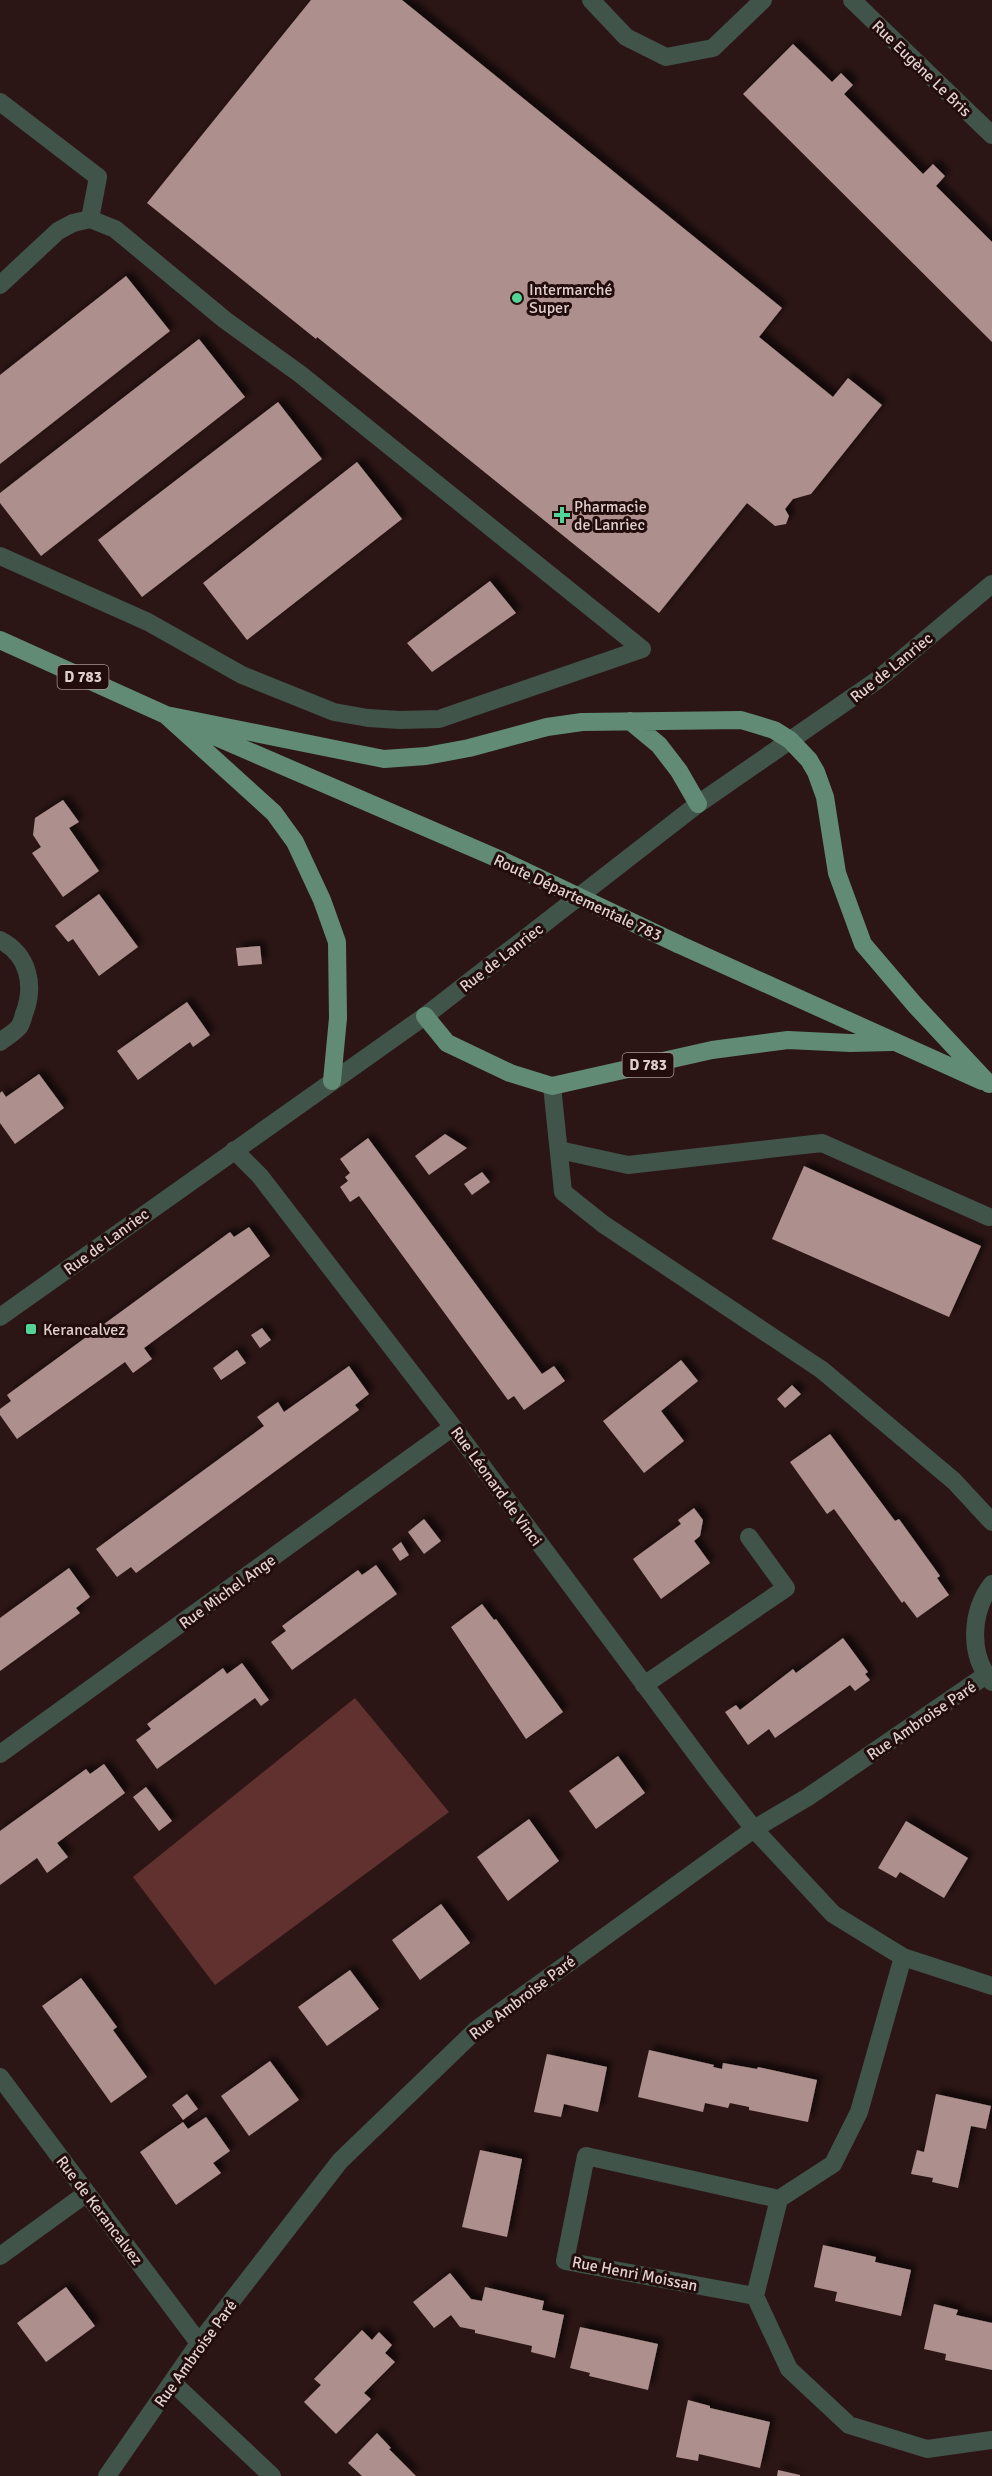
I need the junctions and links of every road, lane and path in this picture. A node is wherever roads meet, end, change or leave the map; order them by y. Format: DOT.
graph roads {
  1 [pos="591,0"];
  2 [pos="763,0"];
  3 [pos="862,3"];
  4 [pos="0,102"];
  5 [pos="992,135"];
  6 [pos="90,219"];
  7 [pos="0,285"];
  8 [pos="0,556"];
  9 [pos="992,584"];
  10 [pos="0,640"];
  11 [pos="166,715"];
  12 [pos="630,721"];
  13 [pos="790,740"];
  14 [pos="698,804"];
  15 [pos="0,940"];
  16 [pos="425,1016"];
  17 [pos="0,1042"];
  18 [pos="892,1042"];
  19 [pos="332,1081"];
  20 [pos="991,1085"];
  21 [pos="552,1086"];
  22 [pos="234,1150"];
  23 [pos="559,1150"];
  24 [pos="989,1217"];
  25 [pos="0,1317"];
  26 [pos="453,1427"];
  27 [pos="992,1522"];
  28 [pos="748,1537"];
  29 [pos="992,1584"];
  30 [pos="989,1678"];
  31 [pos="644,1685"];
  32 [pos="0,1754"];
  33 [pos="754,1829"];
  34 [pos="903,1957"];
  35 [pos="992,1986"];
  36 [pos="0,2076"];
  37 [pos="87,2193"];
  38 [pos="779,2199"];
  39 [pos="0,2256"];
  40 [pos="755,2296"];
  41 [pos="199,2343"];
  42 [pos="173,2383"];
  43 [pos="992,2440"];
  44 [pos="107,2476"];
  45 [pos="272,2476"];
  1 -- 2 [label="street"];
  3 -- 5 [label="street, Rue Eugène Le Bris"];
  4 -- 6 [label="street"];
  6 -- 7 [label="street"];
  6 -- 8 [label="street"];
  9 -- 13 [label="street, Rue de Lanriec"];
  10 -- 11 [label="main road, D 783"];
  11 -- 12 [label="main road, D 783"];
  11 -- 18 [label="main road, Route Départementale 783 / D 783, bridge"];
  11 -- 19 [label="main road"];
  12 -- 13 [label="main road, D 783"];
  12 -- 14 [label="main road"];
  13 -- 14 [label="street, Rue de Lanriec"];
  13 -- 20 [label="main road"];
  14 -- 16 [label="street, Rue de Lanriec"];
  15 -- 17 [label="street"];
  16 -- 19 [label="street, Rue de Lanriec"];
  16 -- 21 [label="main road, D 783"];
  18 -- 20 [label="main road, Route Départementale 783 / D 783"];
  18 -- 21 [label="main road, D 783"];
  19 -- 22 [label="street, Rue de Lanriec"];
  21 -- 23 [label="street"];
  22 -- 25 [label="street, Rue de Lanriec"];
  22 -- 26 [label="street, Rue Léonard de Vinci"];
  23 -- 24 [label="street"];
  23 -- 27 [label="street"];
  26 -- 31 [label="street, Rue Léonard de Vinci"];
  26 -- 32 [label="street, Rue Michel Ange"];
  28 -- 31 [label="street"];
  29 -- 30 [label="street"];
  30 -- 33 [label="street, Rue Ambroise Paré"];
  31 -- 33 [label="street, Rue Léonard de Vinci"];
  33 -- 34 [label="street, Rue Léonard de Vinci"];
  33 -- 41 [label="street, Rue Ambroise Paré"];
  34 -- 35 [label="street, Rue Léonard de Vinci"];
  34 -- 38 [label="street"];
  36 -- 37 [label="street, Rue de Kerancalvez"];
  37 -- 39 [label="street"];
  37 -- 41 [label="street, Rue de Kerancalvez"];
  38 -- 40 [label="street"];
  38 -- 40 [label="street, Rue Henri Moissan"];
  40 -- 43 [label="street"];
  41 -- 42 [label="street, Rue Ambroise Paré"];
  42 -- 44 [label="street, Rue Ambroise Paré"];
  42 -- 45 [label="street"];
}
